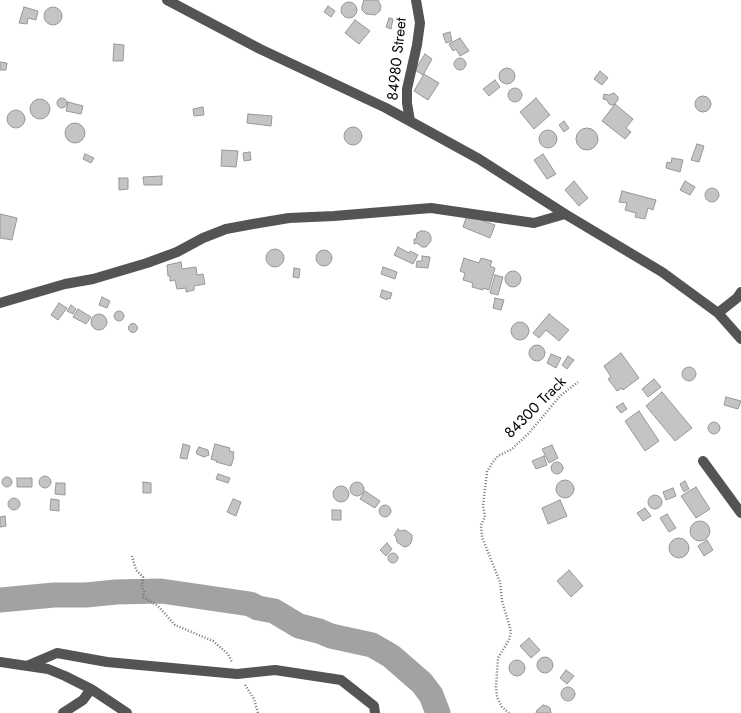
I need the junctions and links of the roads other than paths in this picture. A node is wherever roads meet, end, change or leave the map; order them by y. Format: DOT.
graph roads {
  1 [pos="167,0"];
  2 [pos="416,0"];
  3 [pos="410,120"];
  4 [pos="565,214"];
  5 [pos="741,292"];
  6 [pos="0,303"];
  7 [pos="718,313"];
  8 [pos="741,339"];
  9 [pos="703,461"];
  10 [pos="741,513"];
  11 [pos="0,662"];
  12 [pos="30,665"];
  13 [pos="91,689"];
  14 [pos="63,713"];
  15 [pos="127,713"];
  16 [pos="375,713"];
  1 -- 3 [label="street"];
  2 -- 3 [label="street, 84980 Street"];
  3 -- 4 [label="street"];
  4 -- 6 [label="street"];
  4 -- 7 [label="street"];
  5 -- 7 [label="street"];
  7 -- 8 [label="street"];
  9 -- 10 [label="street"];
  11 -- 12 [label="street"];
  12 -- 13 [label="street"];
  12 -- 16 [label="street"];
  13 -- 14 [label="street"];
  13 -- 15 [label="street"];
}
